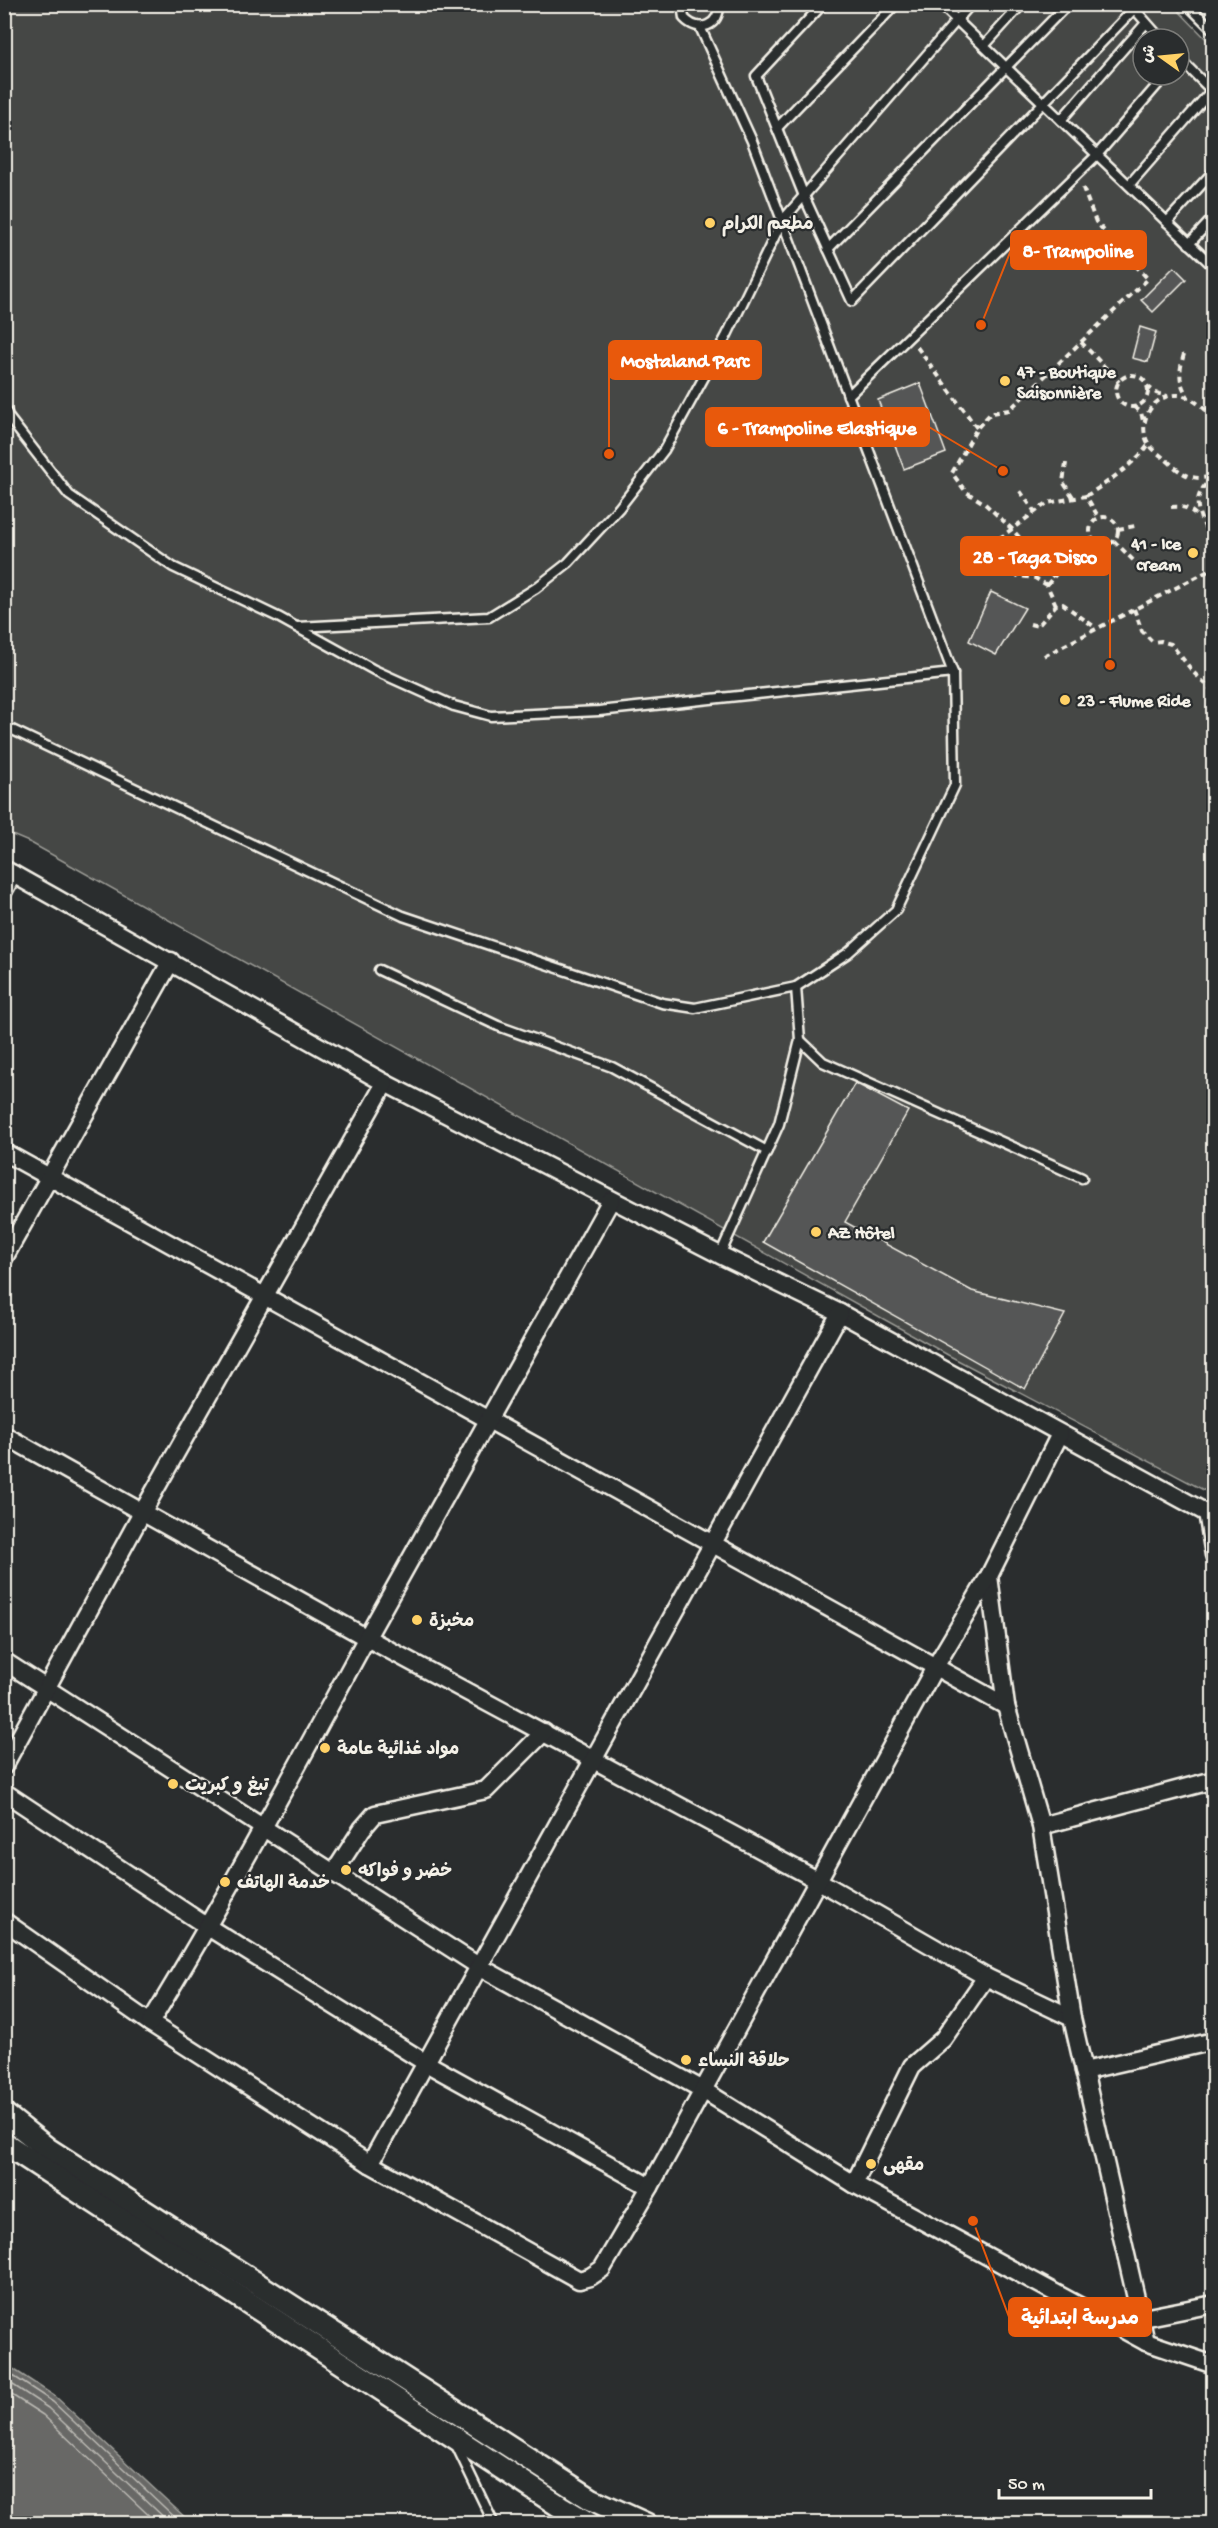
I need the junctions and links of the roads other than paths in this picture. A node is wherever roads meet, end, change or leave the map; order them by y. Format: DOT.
graph roads {
  1 [pos="682,4"];
  2 [pos="719,4"];
  3 [pos="823,4"];
  4 [pos="896,4"];
  5 [pos="940,4"];
  6 [pos="971,4"];
  7 [pos="1022,4"];
  8 [pos="1068,4"];
  9 [pos="1187,4"];
  10 [pos="1132,7"];
  11 [pos="956,20"];
  12 [pos="1146,23"];
  13 [pos="700,27"];
  14 [pos="1150,27"];
  15 [pos="1214,31"];
  16 [pos="984,46"];
  17 [pos="1006,68"];
  18 [pos="1191,71"];
  19 [pos="1156,87"];
  20 [pos="1212,92"];
  21 [pos="1044,102"];
  22 [pos="1061,120"];
  23 [pos="777,128"];
  24 [pos="1097,155"];
  25 [pos="1214,171"];
  26 [pos="1129,185"];
  27 [pos="804,196"];
  28 [pos="1214,217"];
  29 [pos="782,221"];
  30 [pos="1167,222"];
  31 [pos="1189,244"];
  32 [pos="828,249"];
  33 [pos="1212,262"];
  34 [pos="848,396"];
  35 [pos="4,406"];
  36 [pos="296,627"];
  37 [pos="953,673"];
  38 [pos="4,726"];
  39 [pos="9,872"];
  40 [pos="4,890"];
  41 [pos="171,961"];
  42 [pos="379,970"];
  43 [pos="796,987"];
  44 [pos="800,1040"];
  45 [pos="385,1083"];
  46 [pos="767,1151"];
  47 [pos="4,1152"];
  48 [pos="51,1178"];
  49 [pos="1082,1178"];
  50 [pos="611,1200"];
  51 [pos="720,1255"];
  52 [pos="4,1258"];
  53 [pos="264,1296"];
  54 [pos="840,1313"];
  55 [pos="488,1419"];
  56 [pos="1060,1434"];
  57 [pos="4,1435"];
  58 [pos="142,1513"];
  59 [pos="1210,1514"];
  60 [pos="711,1543"];
  61 [pos="1214,1555"];
  62 [pos="989,1576"];
  63 [pos="367,1638"];
  64 [pos="4,1661"];
  65 [pos="935,1668"];
  66 [pos="48,1688"];
  67 [pos="1006,1706"];
  68 [pos="543,1732"];
  69 [pos="593,1758"];
  70 [pos="4,1766"];
  71 [pos="1214,1780"];
  72 [pos="4,1792"];
  73 [pos="1041,1826"];
  74 [pos="263,1829"];
  75 [pos="333,1874"];
  76 [pos="819,1881"];
  77 [pos="4,1921"];
  78 [pos="208,1927"];
  79 [pos="480,1967"];
  80 [pos="986,1977"];
  81 [pos="1072,2018"];
  82 [pos="150,2022"];
  83 [pos="1214,2041"];
  84 [pos="426,2063"];
  85 [pos="1084,2071"];
  86 [pos="703,2090"];
  87 [pos="4,2114"];
  88 [pos="4,2143"];
  89 [pos="370,2163"];
  90 [pos="854,2184"];
  91 [pos="650,2187"];
  92 [pos="1214,2304"];
  93 [pos="1143,2318"];
  94 [pos="1146,2342"];
  95 [pos="1214,2365"];
  96 [pos="452,2436"];
  97 [pos="494,2523"];
  98 [pos="590,2523"];
  99 [pos="646,2523"];
  1 -- 13 [label="lane"];
  2 -- 13 [label="lane"];
  3 -- 23 [label="lane"];
  4 -- 23 [label="lane"];
  5 -- 11 [label="lane"];
  6 -- 11 [label="lane"];
  7 -- 16 [label="lane"];
  8 -- 17 [label="lane"];
  9 -- 15 [label="lane"];
  10 -- 12 [label="lane"];
  10 -- 21 [label="lane"];
  11 -- 16 [label="lane"];
  11 -- 27 [label="lane"];
  12 -- 14 [label="lane"];
  12 -- 22 [label="lane"];
  13 -- 29 [label="lane"];
  16 -- 17 [label="lane"];
  17 -- 21 [label="lane"];
  17 -- 32 [label="lane"];
  18 -- 20 [label="lane"];
  19 -- 24 [label="lane"];
  20 -- 26 [label="lane"];
  21 -- 22 [label="lane"];
  21 -- 32 [label="lane"];
  22 -- 24 [label="lane"];
  23 -- 27 [label="lane"];
  24 -- 26 [label="lane"];
  24 -- 34 [label="lane"];
  25 -- 30 [label="lane"];
  26 -- 30 [label="lane"];
  27 -- 29 [label="lane"];
  27 -- 32 [label="lane"];
  28 -- 31 [label="lane"];
  29 -- 34 [label="lane"];
  29 -- 36 [label="lane"];
  30 -- 31 [label="lane"];
  31 -- 33 [label="lane"];
  34 -- 37 [label="lane"];
  35 -- 36 [label="lane"];
  36 -- 37 [label="lane"];
  37 -- 43 [label="lane"];
  38 -- 43 [label="lane"];
  39 -- 40 [label="street"];
  39 -- 41 [label="street"];
  41 -- 45 [label="street"];
  41 -- 48 [label="street"];
  42 -- 46 [label="lane"];
  43 -- 44 [label="lane"];
  44 -- 46 [label="lane"];
  44 -- 49 [label="lane"];
  45 -- 50 [label="street"];
  45 -- 53 [label="street"];
  46 -- 51 [label="lane"];
  47 -- 48 [label="street"];
  48 -- 52 [label="street"];
  48 -- 53 [label="street"];
  50 -- 51 [label="street"];
  50 -- 55 [label="street"];
  51 -- 54 [label="street"];
  53 -- 55 [label="street"];
  53 -- 58 [label="street"];
  54 -- 56 [label="street"];
  54 -- 60 [label="street"];
  55 -- 60 [label="street"];
  55 -- 63 [label="street"];
  56 -- 59 [label="street"];
  56 -- 62 [label="street"];
  57 -- 58 [label="street"];
  58 -- 63 [label="street"];
  58 -- 66 [label="street"];
  59 -- 61 [label="street"];
  60 -- 65 [label="street"];
  60 -- 69 [label="street"];
  62 -- 65 [label="street"];
  62 -- 67 [label="street"];
  63 -- 68 [label="street"];
  63 -- 74 [label="street"];
  64 -- 66 [label="street"];
  65 -- 67 [label="street"];
  65 -- 76 [label="street"];
  66 -- 70 [label="street"];
  66 -- 74 [label="street"];
  67 -- 73 [label="street"];
  68 -- 69 [label="street"];
  68 -- 75 [label="street"];
  69 -- 76 [label="street"];
  69 -- 79 [label="street"];
  71 -- 73 [label="street"];
  72 -- 78 [label="street"];
  73 -- 81 [label="street"];
  74 -- 75 [label="street"];
  74 -- 78 [label="street"];
  75 -- 79 [label="street"];
  76 -- 80 [label="street"];
  76 -- 86 [label="street"];
  77 -- 82 [label="street"];
  78 -- 82 [label="street"];
  78 -- 84 [label="street"];
  79 -- 84 [label="street"];
  79 -- 86 [label="street"];
  80 -- 81 [label="street"];
  80 -- 90 [label="street"];
  81 -- 85 [label="street"];
  82 -- 89 [label="street"];
  83 -- 85 [label="street"];
  84 -- 89 [label="street"];
  84 -- 91 [label="street"];
  85 -- 93 [label="street"];
  86 -- 90 [label="street"];
  86 -- 91 [label="street"];
  87 -- 99 [label="street"];
  88 -- 96 [label="street"];
  89 -- 91 [label="street"];
  90 -- 94 [label="street"];
  92 -- 93 [label="street"];
  93 -- 94 [label="street"];
  94 -- 95 [label="street"];
  96 -- 97 [label="lane"];
  96 -- 98 [label="street"];
}
